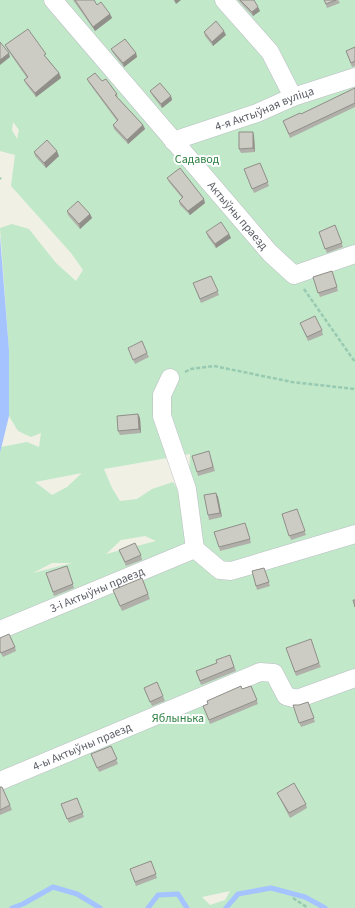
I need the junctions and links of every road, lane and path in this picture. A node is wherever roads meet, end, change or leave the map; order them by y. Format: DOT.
graph roads {
  1 [pos="53,0"];
  2 [pos="224,0"];
  3 [pos="355,78"];
  4 [pos="293,97"];
  5 [pos="174,141"];
  6 [pos="355,254"];
  7 [pos="294,275"];
  8 [pos="355,362"];
  9 [pos="170,378"];
  10 [pos="355,389"];
  11 [pos="355,534"];
  12 [pos="194,549"];
  13 [pos="0,630"];
  14 [pos="355,678"];
  15 [pos="0,781"];
  16 [pos="293,898"];
  17 [pos="308,908"];
  1 -- 5 [label="lane, Актыўны праезд"];
  2 -- 4 [label="lane"];
  3 -- 4 [label="lane, 4-я Актыўная вуліца"];
  4 -- 5 [label="lane, 4-я Актыўная вуліца"];
  5 -- 7 [label="lane, Актыўны праезд"];
  6 -- 7 [label="lane"];
  7 -- 8 [label="path"];
  9 -- 10 [label="path"];
  9 -- 12 [label="lane"];
  11 -- 12 [label="lane"];
  12 -- 13 [label="lane, 3-і Актыўны праезд"];
  14 -- 15 [label="lane, 4-ы Актыўны праезд"];
  16 -- 17 [label="path"];
}
